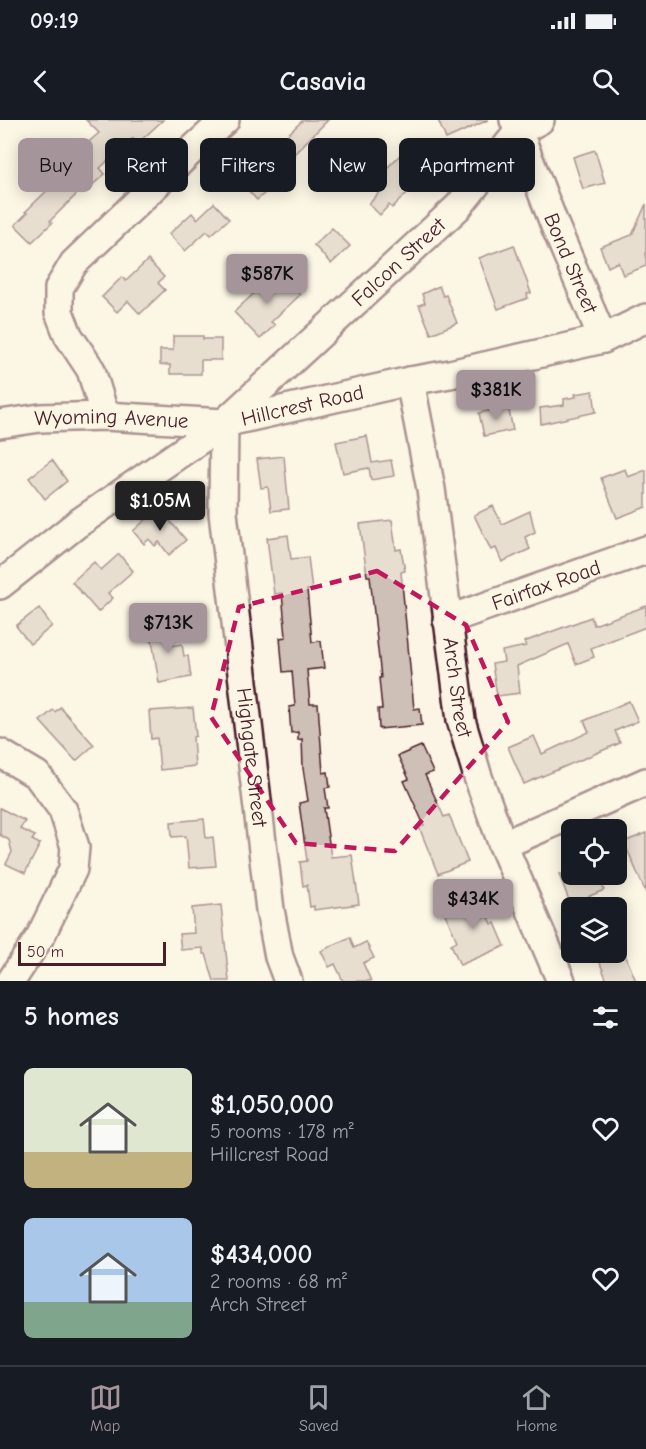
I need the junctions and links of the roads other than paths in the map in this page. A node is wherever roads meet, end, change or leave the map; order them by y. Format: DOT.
graph roads {
  1 [pos="225,120"];
  2 [pos="524,124"];
  3 [pos="646,318"];
  4 [pos="603,339"];
  5 [pos="410,381"];
  6 [pos="105,416"];
  7 [pos="224,423"];
  8 [pos="0,424"];
  9 [pos="646,550"];
  10 [pos="0,585"];
  11 [pos="447,620"];
  12 [pos="0,753"];
  13 [pos="646,782"];
  14 [pos="503,845"];
  15 [pos="11,981"];
  16 [pos="288,981"];
  17 [pos="561,981"];
  1 -- 6 [label="street"];
  2 -- 4 [label="street, Bond Street"];
  2 -- 7 [label="street, Falcon Street"];
  3 -- 4 [label="street, Hillcrest Road"];
  4 -- 5 [label="street, Hillcrest Road"];
  5 -- 7 [label="street, Hillcrest Road"];
  5 -- 11 [label="street, Arch Street"];
  6 -- 7 [label="street, Wyoming Avenue"];
  6 -- 8 [label="street, Wyoming Avenue"];
  7 -- 10 [label="street, Hillcrest Road"];
  7 -- 16 [label="street, Highgate Street"];
  9 -- 11 [label="street, Fairfax Road"];
  11 -- 14 [label="street, Arch Street"];
  12 -- 15 [label="street"];
  13 -- 14 [label="street"];
  14 -- 17 [label="street, Arch Street"];
}
